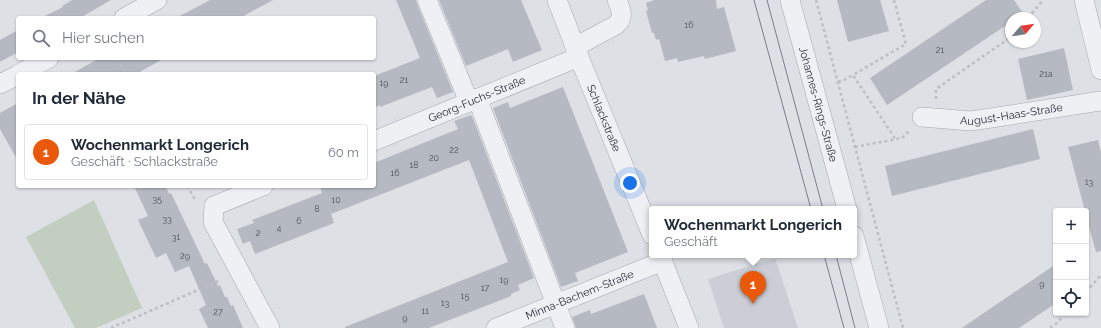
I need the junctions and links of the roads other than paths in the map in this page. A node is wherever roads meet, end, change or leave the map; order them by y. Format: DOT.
graph roads {
  1 [pos="157,0"];
  2 [pos="428,0"];
  3 [pos="557,0"];
  4 [pos="617,0"];
  5 [pos="790,0"];
  6 [pos="1084,0"];
  7 [pos="128,16"];
  8 [pos="577,52"];
  9 [pos="45,60"];
  10 [pos="1101,70"];
  11 [pos="22,72"];
  12 [pos="16,75"];
  13 [pos="0,84"];
  14 [pos="473,100"];
  15 [pos="1101,101"];
  16 [pos="922,117"];
  17 [pos="376,140"];
  18 [pos="258,188"];
  19 [pos="846,206"];
  20 [pos="649,228"];
  21 [pos="857,247"];
  22 [pos="662,258"];
  23 [pos="556,305"];
  24 [pos="270,328"];
  25 [pos="496,328"];
  26 [pos="565,328"];
  27 [pos="689,328"];
  28 [pos="879,328"];
  1 -- 7 [label="street"];
  2 -- 14 [label="street"];
  3 -- 8 [label="street, Schlackstraße"];
  4 -- 8 [label="street, Georg-Fuchs-Straße"];
  5 -- 19 [label="street, Johannes-Rings-Straße"];
  6 -- 10 [label="street"];
  8 -- 14 [label="street, Georg-Fuchs-Straße"];
  8 -- 20 [label="street, Schlackstraße"];
  9 -- 11 [label="street"];
  12 -- 13 [label="street"];
  14 -- 17 [label="street, Georg-Fuchs-Straße"];
  14 -- 23 [label="street"];
  15 -- 16 [label="street, August-Haas-Straße"];
  18 -- 24 [label="street"];
  21 -- 28 [label="street"];
  22 -- 23 [label="street, Minna-Bachem-Straße"];
  22 -- 27 [label="street"];
  23 -- 25 [label="street, Minna-Bachem-Straße"];
  23 -- 26 [label="street"];
}
